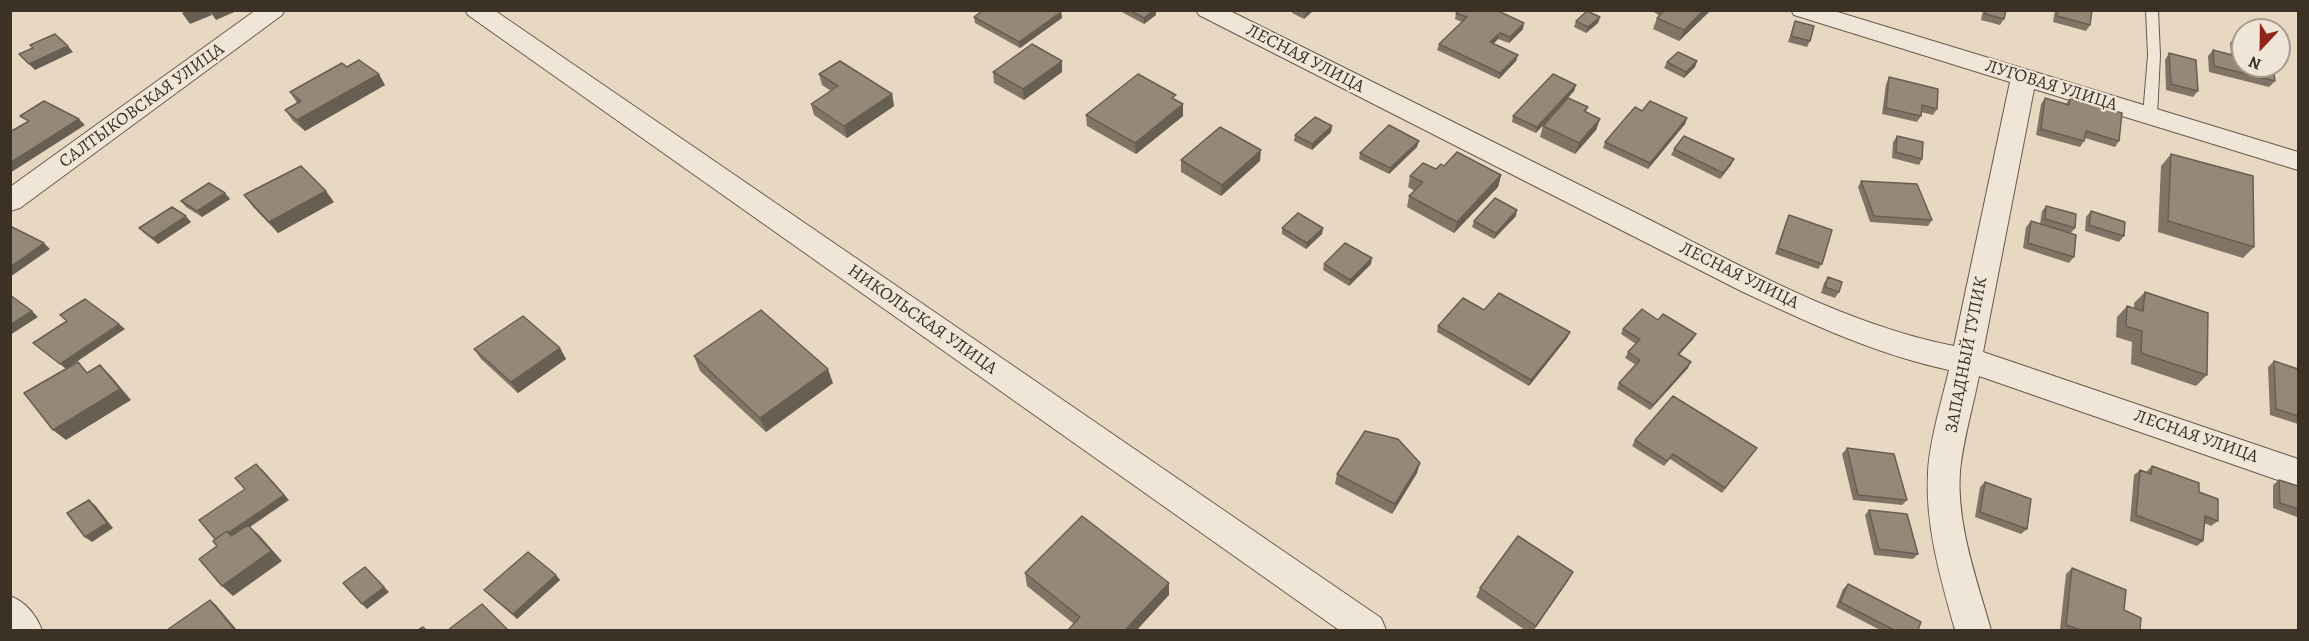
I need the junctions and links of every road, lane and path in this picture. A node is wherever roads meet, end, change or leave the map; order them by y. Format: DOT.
graph roads {
  1 [pos="273,10"];
  2 [pos="477,10"];
  3 [pos="1208,10"];
  4 [pos="1803,10"];
  5 [pos="2152,10"];
  6 [pos="2023,78"];
  7 [pos="2150,116"];
  8 [pos="2298,161"];
  9 [pos="10,201"];
  10 [pos="1966,361"];
  11 [pos="2298,473"];
  12 [pos="10,612"];
  13 [pos="24,630"];
  14 [pos="1368,630"];
  15 [pos="1973,630"];
  1 -- 9 [label="street, САЛТЫКОВСКАЯ УЛИЦА"];
  2 -- 14 [label="street, НИКОЛЬСКАЯ УЛИЦА"];
  3 -- 10 [label="street, ЛЕСНАЯ УЛИЦА"];
  4 -- 6 [label="street, ЛУГОВАЯ УЛИЦА"];
  5 -- 7 [label="lane"];
  6 -- 7 [label="street, ЛУГОВАЯ УЛИЦА"];
  6 -- 10 [label="street, ЗАПАДНЫЙ ТУПИК"];
  7 -- 8 [label="street, ЛУГОВАЯ УЛИЦА"];
  10 -- 11 [label="street, ЛЕСНАЯ УЛИЦА"];
  10 -- 15 [label="street, ЗАПАДНЫЙ ТУПИК"];
  12 -- 13 [label="street"];
}
